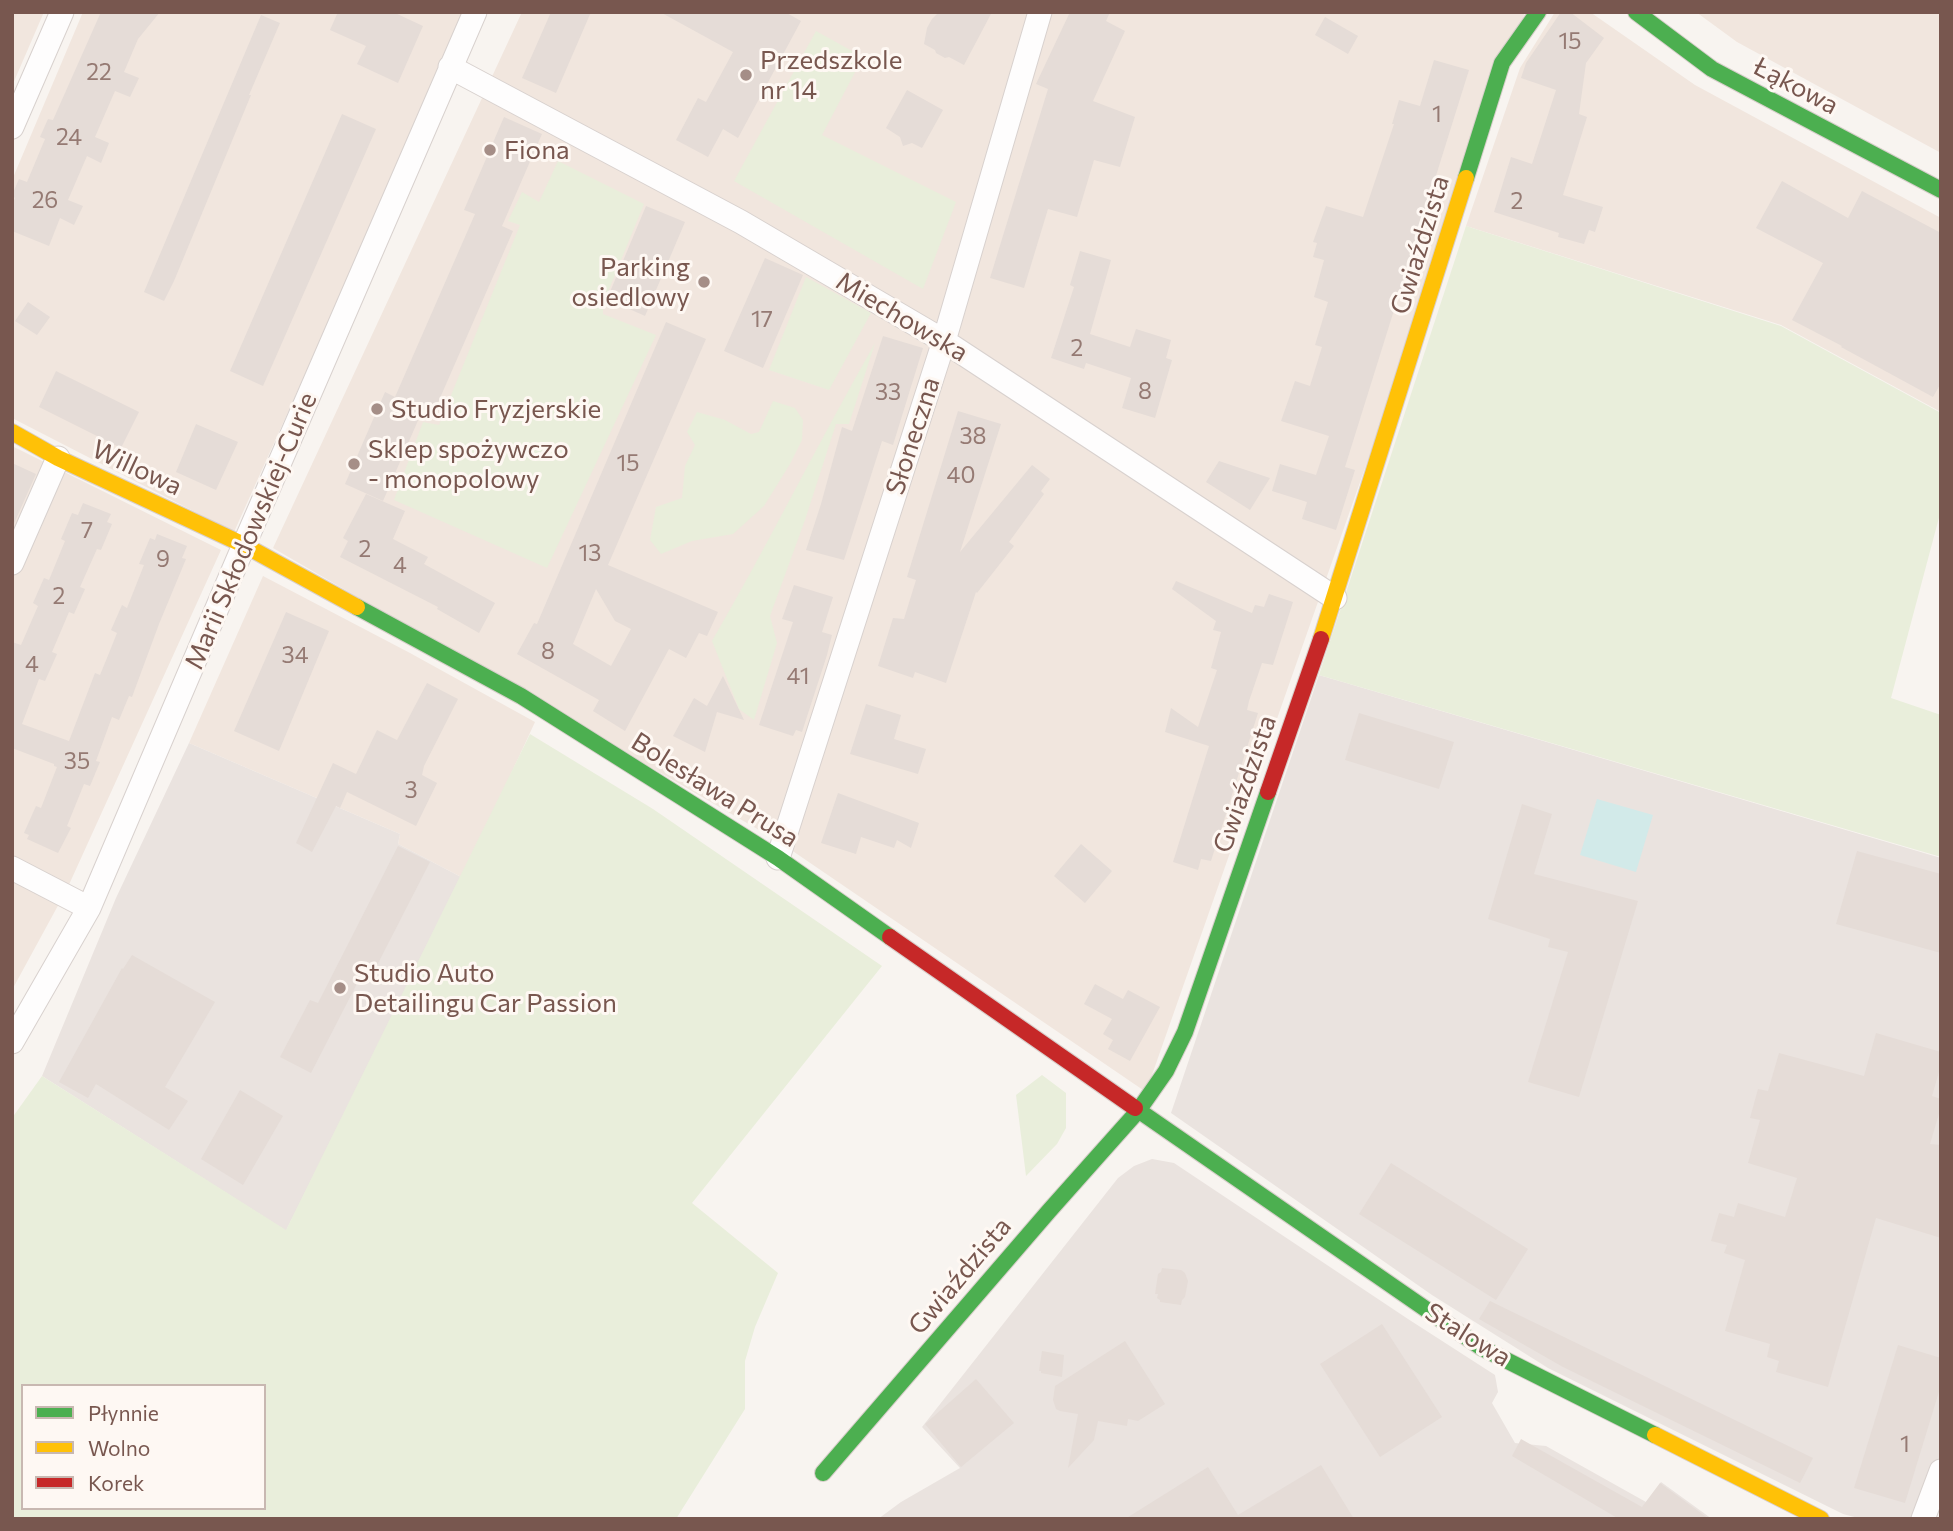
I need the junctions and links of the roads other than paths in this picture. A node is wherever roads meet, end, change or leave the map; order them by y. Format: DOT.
graph roads {
  1 [pos="62,12"];
  2 [pos="475,12"];
  3 [pos="1040,12"];
  4 [pos="1538,12"];
  5 [pos="1636,12"];
  6 [pos="450,67"];
  7 [pos="12,127"];
  8 [pos="1941,190"];
  9 [pos="944,341"];
  10 [pos="12,432"];
  11 [pos="58,458"];
  12 [pos="244,545"];
  13 [pos="12,563"];
  14 [pos="1335,598"];
  15 [pos="778,858"];
  16 [pos="12,868"];
  17 [pos="89,908"];
  18 [pos="12,1042"];
  19 [pos="1138,1111"];
  20 [pos="1941,1471"];
  21 [pos="823,1473"];
  22 [pos="1821,1519"];
  23 [pos="1923,1519"];
  1 -- 7 [label="street"];
  2 -- 6 [label="street, Marii Skłodowskiej-Curie"];
  3 -- 9 [label="street, Słoneczna"];
  4 -- 14 [label="street, Gwiaździsta"];
  5 -- 8 [label="street, Łąkowa"];
  6 -- 9 [label="street, Miechowska"];
  6 -- 12 [label="street, Marii Skłodowskiej-Curie"];
  9 -- 14 [label="street, Miechowska"];
  9 -- 15 [label="street, Słoneczna"];
  10 -- 11 [label="street, Willowa"];
  11 -- 12 [label="street, Willowa"];
  11 -- 13 [label="street"];
  12 -- 15 [label="street, Bolesława Prusa"];
  12 -- 17 [label="street, Marii Skłodowskiej-Curie"];
  14 -- 19 [label="street, Gwiaździsta"];
  15 -- 19 [label="street, Bolesława Prusa"];
  16 -- 17 [label="street"];
  17 -- 18 [label="street, Marii Skłodowskiej-Curie"];
  19 -- 21 [label="street, Gwiaździsta"];
  19 -- 22 [label="street, Stalowa"];
  20 -- 23 [label="street"];
}
